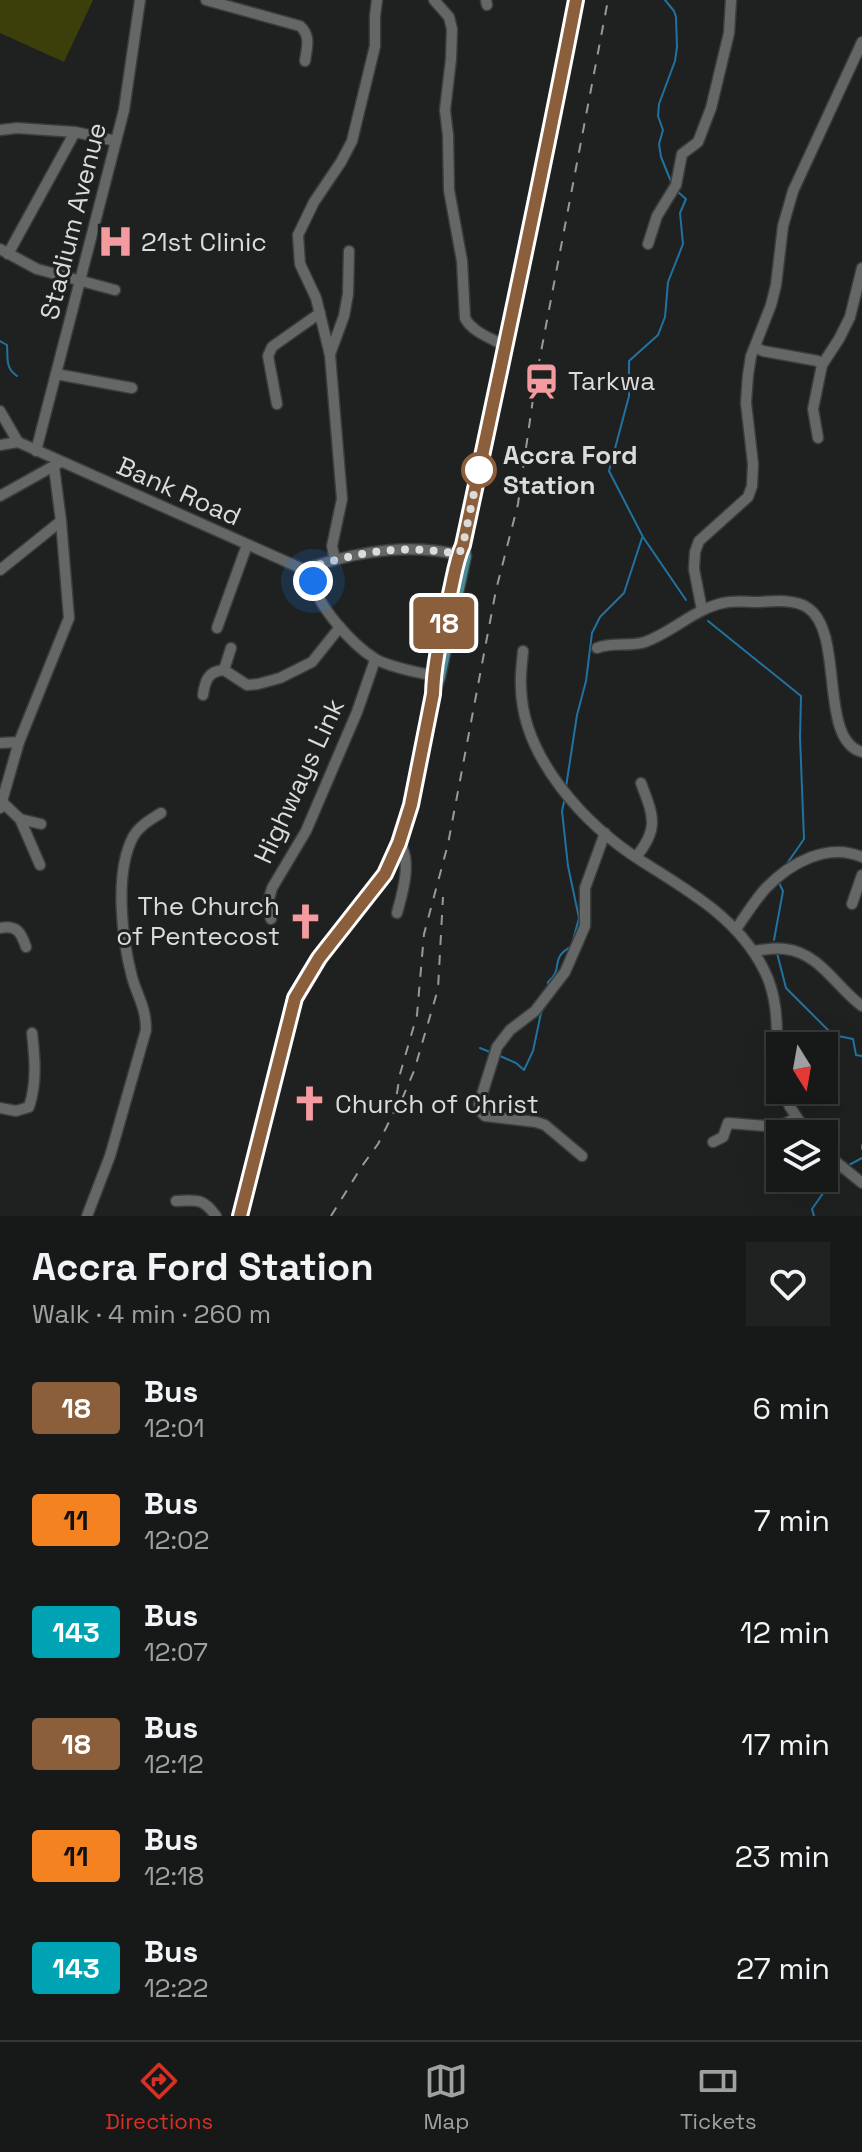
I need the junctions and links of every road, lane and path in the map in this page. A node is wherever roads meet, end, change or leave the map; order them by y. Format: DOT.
graph roads {
  1 [pos="140,0"];
  2 [pos="206,0"];
  3 [pos="377,0"];
  4 [pos="434,0"];
  5 [pos="576,0"];
  6 [pos="731,0"];
  7 [pos="862,42"];
  8 [pos="305,61"];
  9 [pos="858,64"];
  10 [pos="0,130"];
  11 [pos="75,132"];
  12 [pos="116,141"];
  13 [pos="648,244"];
  14 [pos="4,251"];
  15 [pos="349,251"];
  16 [pos="862,268"];
  17 [pos="81,282"];
  18 [pos="115,290"];
  19 [pos="320,313"];
  20 [pos="505,346"];
  21 [pos="755,347"];
  22 [pos="330,355"];
  23 [pos="822,365"];
  24 [pos="56,374"];
  25 [pos="132,388"];
  26 [pos="277,404"];
  27 [pos="0,411"];
  28 [pos="818,438"];
  29 [pos="6,443"];
  30 [pos="36,451"];
  31 [pos="57,464"];
  32 [pos="0,494"];
  33 [pos="61,521"];
  34 [pos="247,545"];
  35 [pos="462,552"];
  36 [pos="335,560"];
  37 [pos="310,568"];
  38 [pos="0,570"];
  39 [pos="702,610"];
  40 [pos="340,627"];
  41 [pos="217,628"];
  42 [pos="231,648"];
  43 [pos="597,648"];
  44 [pos="523,651"];
  45 [pos="375,660"];
  46 [pos="224,670"];
  47 [pos="436,677"];
  48 [pos="203,695"];
  49 [pos="19,742"];
  50 [pos="0,743"];
  51 [pos="862,752"];
  52 [pos="641,783"];
  53 [pos="2,798"];
  54 [pos="161,813"];
  55 [pos="20,819"];
  56 [pos="41,824"];
  57 [pos="605,833"];
  58 [pos="399,843"];
  59 [pos="636,857"];
  60 [pos="862,857"];
  61 [pos="40,865"];
  62 [pos="862,875"];
  63 [pos="852,904"];
  64 [pos="397,913"];
  65 [pos="271,919"];
  66 [pos="0,928"];
  67 [pos="736,929"];
  68 [pos="26,947"];
  69 [pos="753,951"];
  70 [pos="862,1006"];
  71 [pos="775,1032"];
  72 [pos="32,1033"];
  73 [pos="789,1104"];
  74 [pos="0,1108"];
  75 [pos="796,1118"];
  76 [pos="713,1142"];
  77 [pos="582,1156"];
  78 [pos="838,1163"];
  79 [pos="862,1183"];
  80 [pos="176,1201"];
  81 [pos="87,1216"];
  82 [pos="216,1216"];
  83 [pos="240,1216"];
  1 -- 12 [label="street, Stadium Avenue"];
  2 -- 8 [label="street"];
  3 -- 19 [label="street"];
  4 -- 20 [label="street"];
  5 -- 20 [label="main road"];
  6 -- 13 [label="street"];
  7 -- 9 [label="street"];
  9 -- 21 [label="street"];
  10 -- 11 [label="street"];
  11 -- 12 [label="street"];
  11 -- 14 [label="street"];
  12 -- 17 [label="street, Stadium Avenue"];
  14 -- 17 [label="street"];
  15 -- 22 [label="street"];
  16 -- 23 [label="street"];
  17 -- 18 [label="street"];
  17 -- 24 [label="street, Stadium Avenue"];
  19 -- 22 [label="street"];
  19 -- 26 [label="street"];
  20 -- 35 [label="main road"];
  21 -- 23 [label="street"];
  21 -- 39 [label="street"];
  22 -- 36 [label="street"];
  23 -- 28 [label="street"];
  24 -- 25 [label="street"];
  24 -- 30 [label="street, Stadium Avenue"];
  27 -- 29 [label="street"];
  29 -- 30 [label="street, Bank Road"];
  30 -- 31 [label="street, Bank Road"];
  31 -- 32 [label="street"];
  31 -- 33 [label="street"];
  31 -- 34 [label="street, Bank Road"];
  33 -- 38 [label="street"];
  33 -- 49 [label="street"];
  34 -- 37 [label="street, Bank Road"];
  34 -- 41 [label="street"];
  35 -- 36 [label="street"];
  35 -- 47 [label="main road"];
  36 -- 37 [label="street"];
  37 -- 40 [label="street"];
  39 -- 43 [label="street"];
  39 -- 51 [label="street"];
  40 -- 45 [label="street"];
  40 -- 46 [label="street"];
  42 -- 46 [label="street"];
  44 -- 57 [label="street"];
  45 -- 47 [label="street"];
  45 -- 65 [label="street, Highways Link"];
  46 -- 48 [label="street"];
  47 -- 58 [label="main road"];
  49 -- 50 [label="street"];
  49 -- 53 [label="street"];
  52 -- 59 [label="street"];
  53 -- 55 [label="street"];
  54 -- 81 [label="street"];
  55 -- 56 [label="street"];
  55 -- 61 [label="street"];
  57 -- 59 [label="street"];
  57 -- 77 [label="street"];
  58 -- 64 [label="street"];
  58 -- 83 [label="main road"];
  59 -- 67 [label="street"];
  60 -- 67 [label="street"];
  62 -- 63 [label="street"];
  66 -- 68 [label="street"];
  67 -- 69 [label="street"];
  69 -- 70 [label="street"];
  69 -- 71 [label="street"];
  72 -- 74 [label="street"];
  73 -- 75 [label="street"];
  75 -- 76 [label="street"];
  78 -- 79 [label="street"];
  80 -- 82 [label="street"];
}
